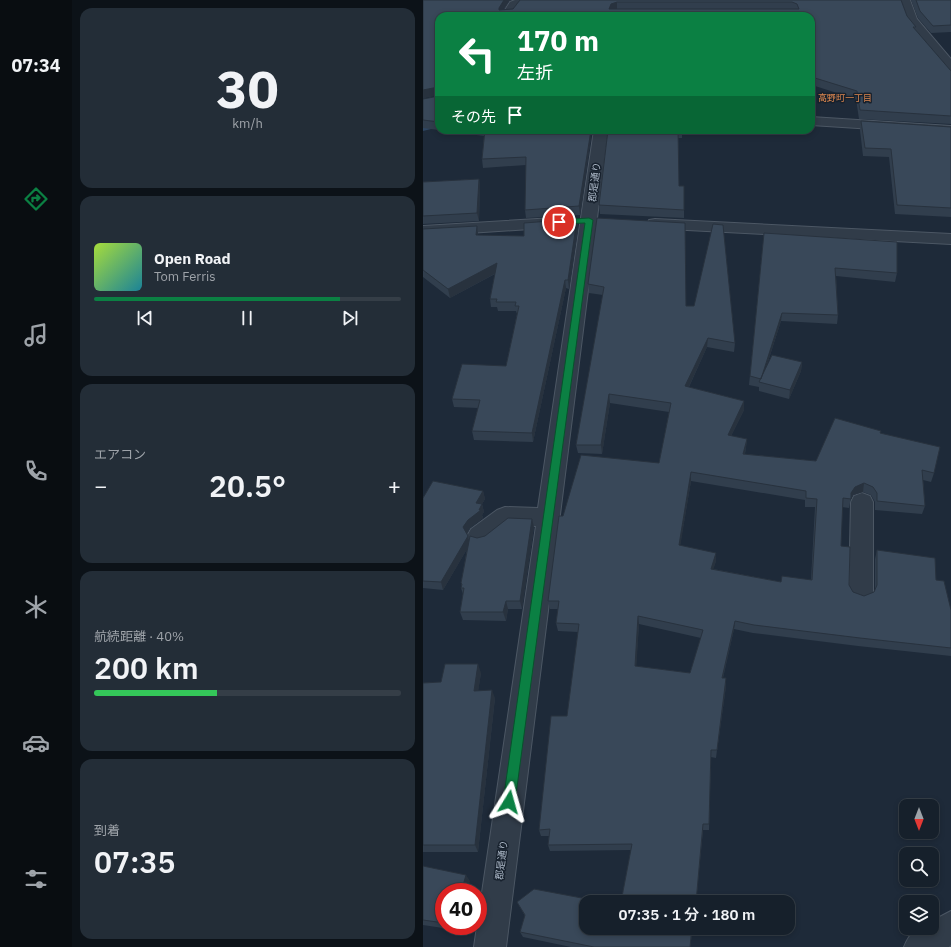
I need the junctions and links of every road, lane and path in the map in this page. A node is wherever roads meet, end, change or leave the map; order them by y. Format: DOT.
graph roads {
  1 [pos="523,0"];
  2 [pos="904,0"];
  3 [pos="510,12"];
  4 [pos="951,67"];
  5 [pos="815,121"];
  6 [pos="951,130"];
  7 [pos="601,134"];
  8 [pos="597,221"];
  9 [pos="636,223"];
  10 [pos="423,231"];
  11 [pos="951,239"];
  12 [pos="862,502"];
  13 [pos="548,517"];
  14 [pos="479,536"];
  15 [pos="861,594"];
  16 [pos="951,927"];
  17 [pos="490,947"];
  18 [pos="920,947"];
  1 -- 3 [label="street"];
  2 -- 4 [label="street"];
  5 -- 6 [label="street"];
  7 -- 8 [label="street, 郡是通り"];
  8 -- 10 [label="street"];
  8 -- 13 [label="street, 郡是通り"];
  9 -- 11 [label="street"];
  12 -- 15 [label="street"];
  13 -- 14 [label="street"];
  13 -- 17 [label="street, 郡是通り"];
  16 -- 18 [label="street"];
}
